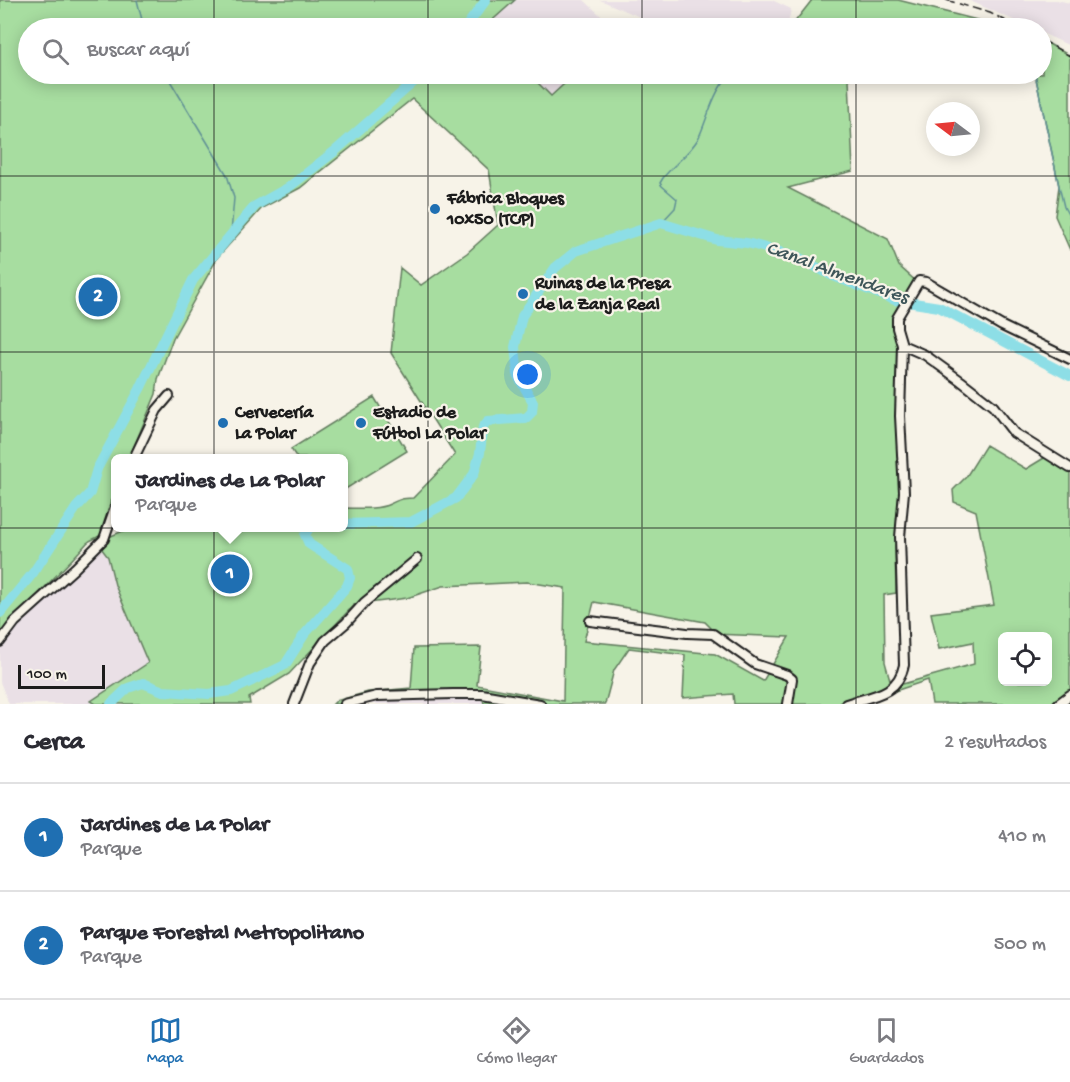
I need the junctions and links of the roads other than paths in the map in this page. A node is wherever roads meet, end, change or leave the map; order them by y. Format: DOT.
graph roads {
  1 [pos="902,345"];
  2 [pos="1070,359"];
  3 [pos="169,396"];
  4 [pos="136,454"];
  5 [pos="1070,468"];
  6 [pos="111,519"];
  7 [pos="417,559"];
  8 [pos="590,621"];
  9 [pos="0,642"];
  10 [pos="1070,695"];
  11 [pos="294,704"];
  12 [pos="345,704"];
  13 [pos="540,704"];
  14 [pos="788,704"];
  15 [pos="846,704"];
  16 [pos="1058,704"];
  1 -- 2 [label="street"];
  1 -- 5 [label="street"];
  1 -- 15 [label="street"];
  3 -- 4 [label="street"];
  6 -- 9 [label="street"];
  7 -- 11 [label="street"];
  8 -- 14 [label="street"];
  10 -- 16 [label="street"];
  12 -- 13 [label="street"];
}
